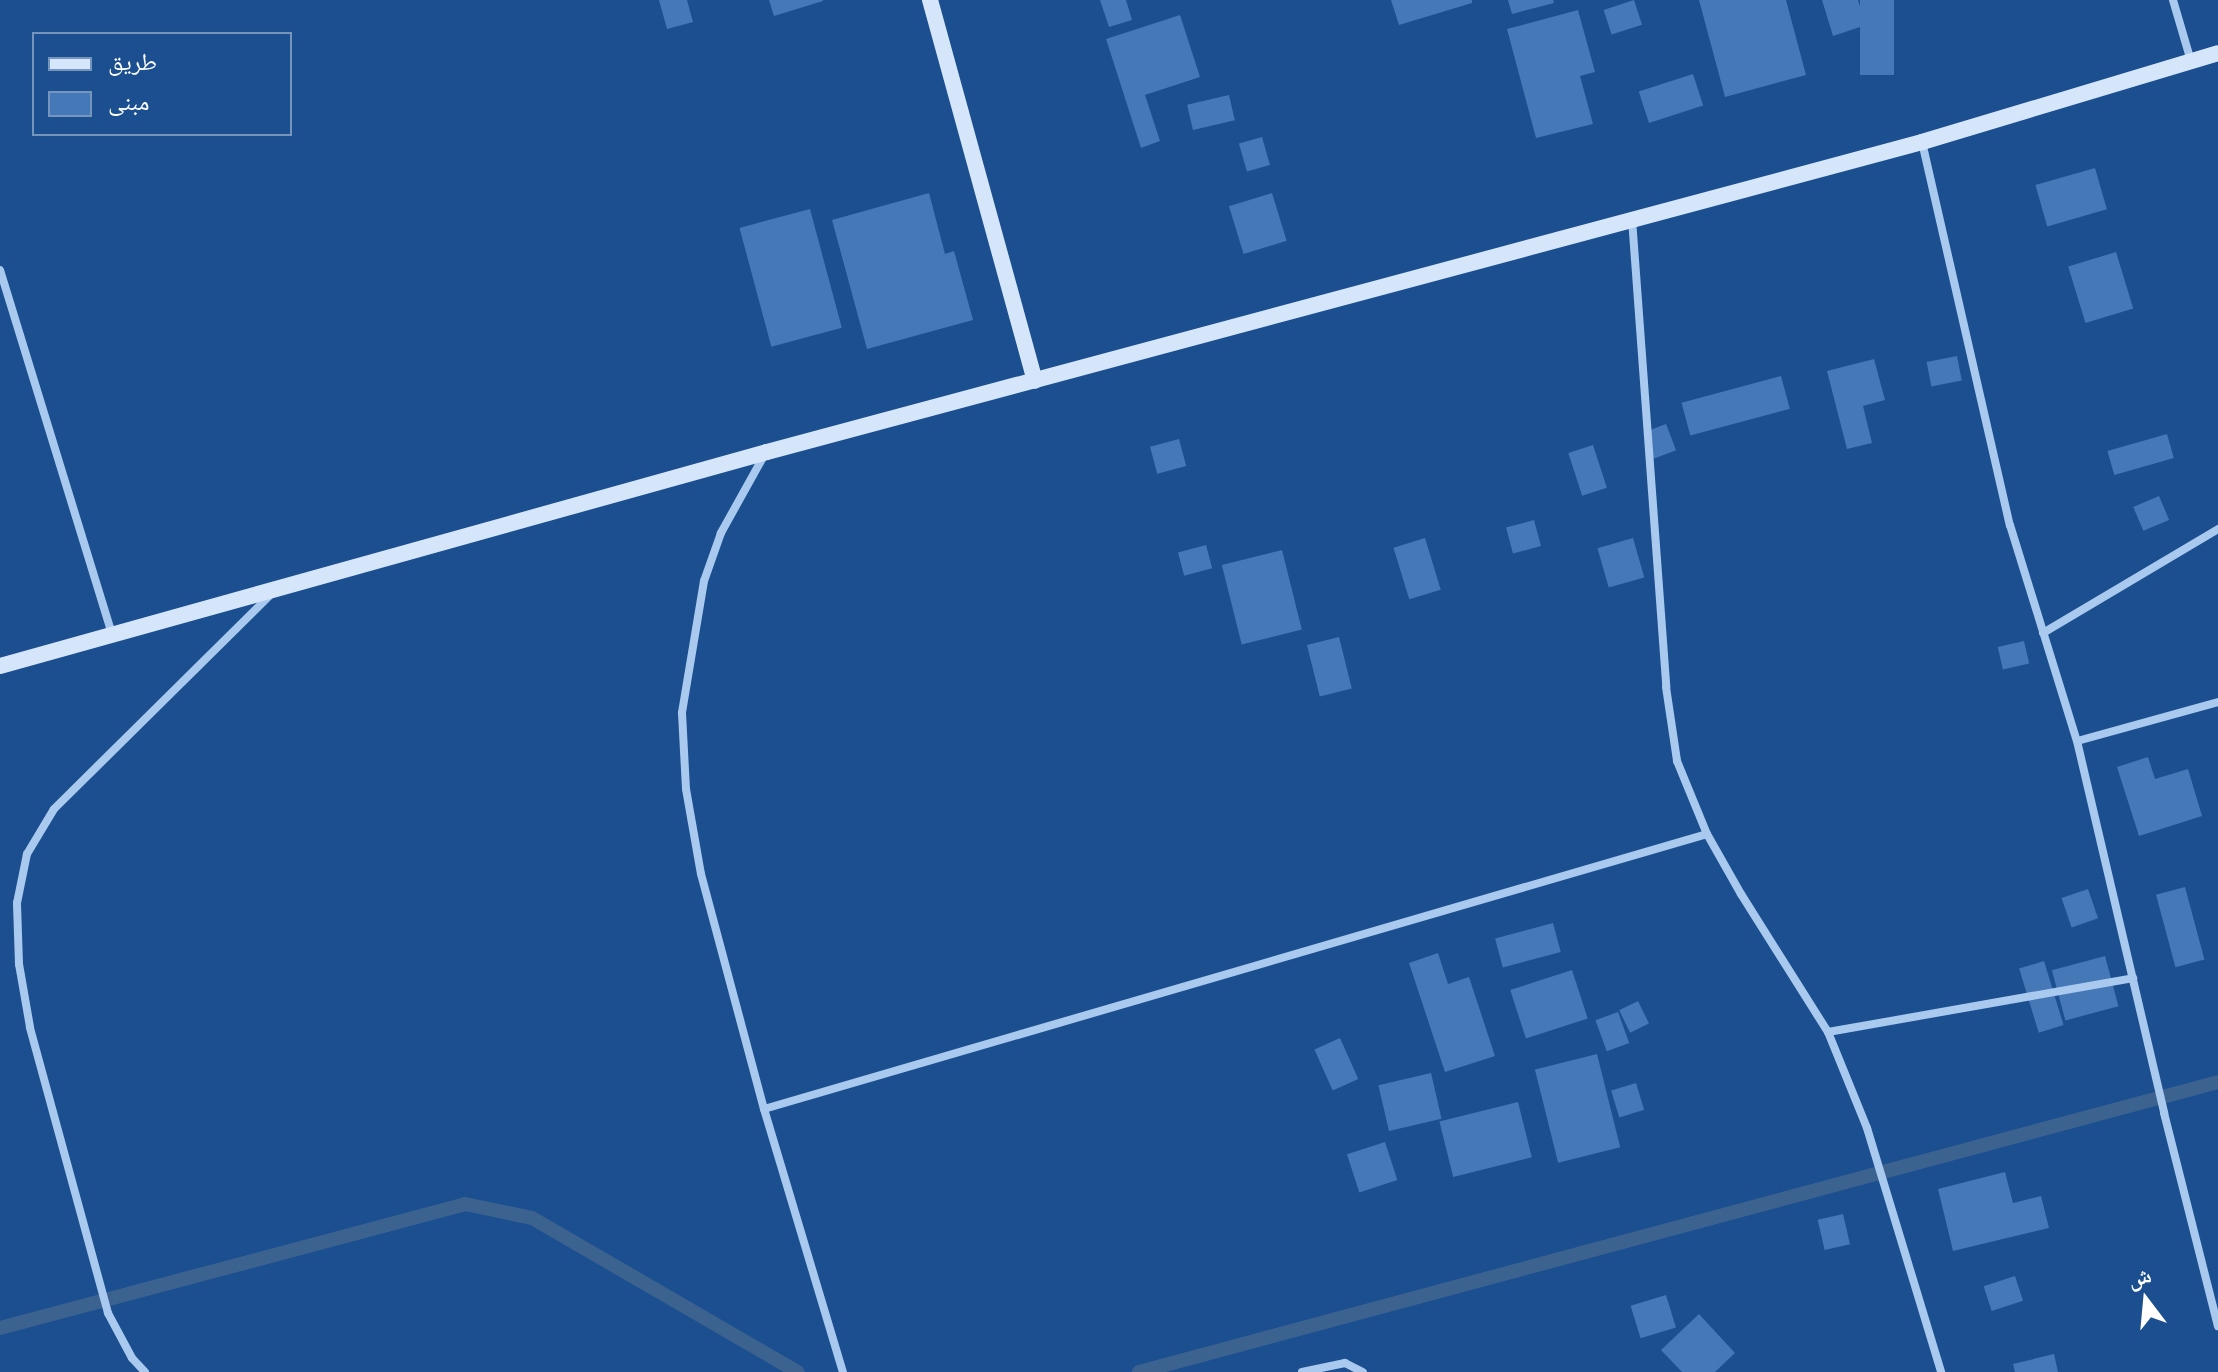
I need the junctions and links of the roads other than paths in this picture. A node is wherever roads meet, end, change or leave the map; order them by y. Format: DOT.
graph roads {
  1 [pos="930,0"];
  2 [pos="2173,0"];
  3 [pos="2218,53"];
  4 [pos="2191,61"];
  5 [pos="1922,142"];
  6 [pos="1632,219"];
  7 [pos="0,270"];
  8 [pos="1035,381"];
  9 [pos="767,452"];
  10 [pos="2218,529"];
  11 [pos="279,587"];
  12 [pos="112,633"];
  13 [pos="2043,633"];
  14 [pos="0,666"];
  15 [pos="2218,702"];
  16 [pos="2077,741"];
  17 [pos="1707,834"];
  18 [pos="2133,978"];
  19 [pos="1828,1032"];
  20 [pos="764,1109"];
  21 [pos="2218,1326"];
  22 [pos="145,1372"];
  23 [pos="843,1372"];
  24 [pos="1302,1372"];
  25 [pos="1363,1372"];
  26 [pos="1941,1372"];
  1 -- 8 [label="street"];
  2 -- 4 [label="street"];
  3 -- 4 [label="street"];
  4 -- 5 [label="street"];
  5 -- 6 [label="street"];
  5 -- 13 [label="street"];
  6 -- 8 [label="street"];
  6 -- 17 [label="street"];
  7 -- 12 [label="street"];
  8 -- 9 [label="street"];
  9 -- 11 [label="street"];
  9 -- 20 [label="street"];
  10 -- 13 [label="street"];
  11 -- 12 [label="street"];
  11 -- 22 [label="street"];
  12 -- 14 [label="street"];
  13 -- 16 [label="street"];
  15 -- 16 [label="street"];
  16 -- 18 [label="street"];
  17 -- 19 [label="street"];
  17 -- 20 [label="street"];
  18 -- 19 [label="street"];
  18 -- 21 [label="street"];
  19 -- 26 [label="street"];
  20 -- 23 [label="street"];
  24 -- 25 [label="street"];
}
